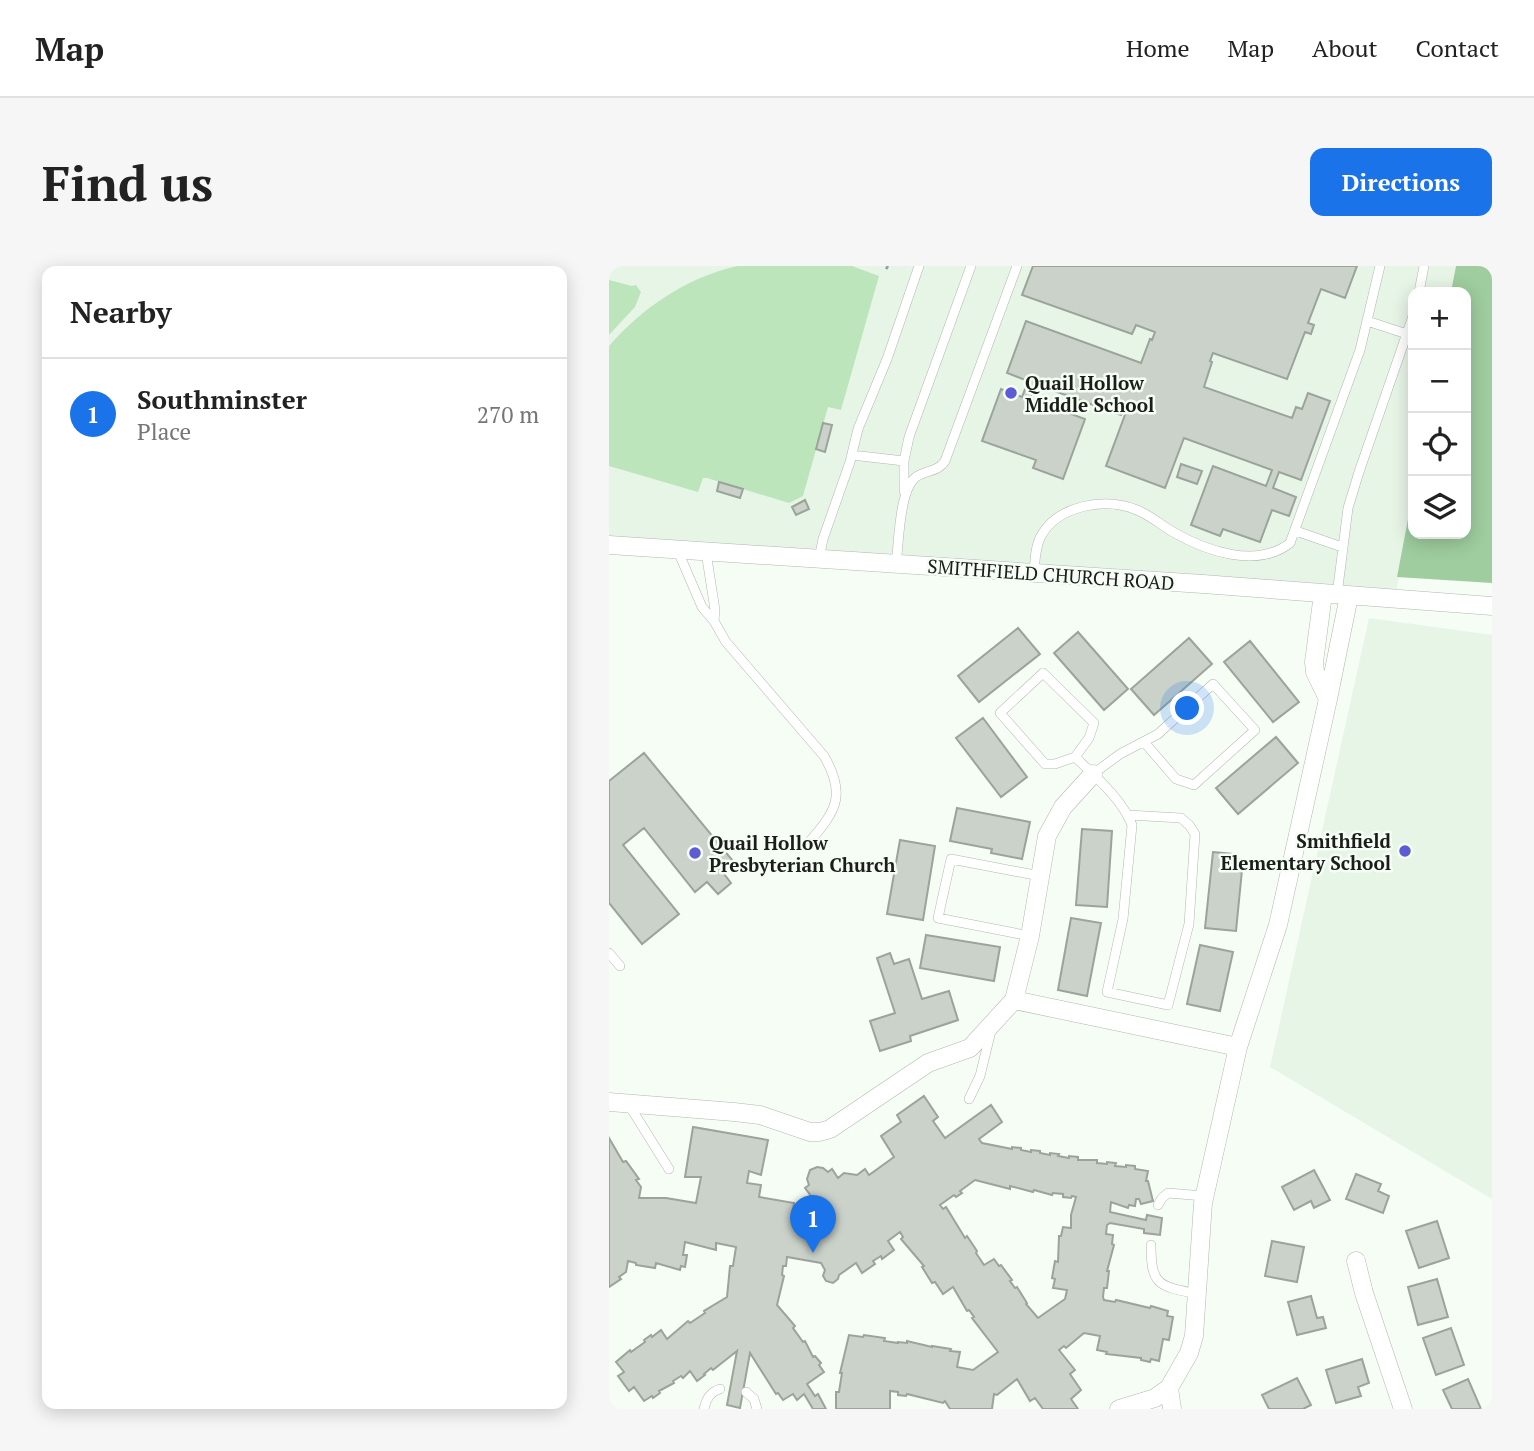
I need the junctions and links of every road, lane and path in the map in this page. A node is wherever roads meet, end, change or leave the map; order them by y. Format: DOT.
graph roads {
  1 [pos="919,266"];
  2 [pos="971,266"];
  3 [pos="1017,266"];
  4 [pos="1380,266"];
  5 [pos="1424,266"];
  6 [pos="1420,287"];
  7 [pos="1367,321"];
  8 [pos="1408,331"];
  9 [pos="1407,334"];
  10 [pos="852,455"];
  11 [pos="904,461"];
  12 [pos="904,500"];
  13 [pos="1296,531"];
  14 [pos="609,545"];
  15 [pos="1342,547"];
  16 [pos="677,549"];
  17 [pos="706,552"];
  18 [pos="819,559"];
  19 [pos="896,564"];
  20 [pos="1034,573"];
  21 [pos="1337,595"];
  22 [pos="1492,606"];
  23 [pos="715,621"];
  24 [pos="1328,699"];
  25 [pos="1144,742"];
  26 [pos="1075,757"];
  27 [pos="1093,774"];
  28 [pos="1128,814"];
  29 [pos="810,841"];
  30 [pos="1040,876"];
  31 [pos="1030,936"];
  32 [pos="609,953"];
  33 [pos="620,966"];
  34 [pos="1014,1000"];
  35 [pos="992,1025"];
  36 [pos="1238,1047"];
  37 [pos="969,1099"];
  38 [pos="609,1102"];
  39 [pos="628,1104"];
  40 [pos="669,1169"];
  41 [pos="1204,1196"];
  42 [pos="1158,1205"];
  43 [pos="1151,1245"];
  44 [pos="1356,1261"];
  45 [pos="1197,1294"];
  46 [pos="1169,1388"];
  47 [pos="720,1389"];
  48 [pos="747,1392"];
  49 [pos="704,1409"];
  50 [pos="757,1409"];
  51 [pos="1119,1409"];
  52 [pos="1172,1409"];
  53 [pos="1402,1409"];
  1 -- 10 [label="lane"];
  2 -- 11 [label="lane"];
  3 -- 12 [label="lane"];
  4 -- 7 [label="lane"];
  5 -- 6 [label="lane"];
  7 -- 9 [label="lane"];
  7 -- 13 [label="lane"];
  8 -- 9 [label="lane"];
  9 -- 15 [label="lane"];
  10 -- 11 [label="lane"];
  10 -- 18 [label="lane"];
  11 -- 12 [label="lane"];
  12 -- 19 [label="lane"];
  13 -- 15 [label="lane"];
  13 -- 20 [label="lane"];
  14 -- 16 [label="street, SMITHFIELD CHURCH ROAD"];
  15 -- 21 [label="lane"];
  16 -- 17 [label="street, SMITHFIELD CHURCH ROAD"];
  16 -- 23 [label="lane"];
  17 -- 18 [label="street, SMITHFIELD CHURCH ROAD"];
  17 -- 23 [label="lane"];
  18 -- 19 [label="street, SMITHFIELD CHURCH ROAD"];
  19 -- 20 [label="street, SMITHFIELD CHURCH ROAD"];
  20 -- 21 [label="street, SMITHFIELD CHURCH ROAD"];
  21 -- 22 [label="street, SMITHFIELD CHURCH ROAD"];
  21 -- 24 [label="street"];
  21 -- 24 [label="street"];
  23 -- 29 [label="lane"];
  24 -- 36 [label="street"];
  25 -- 25 [label="lane"];
  25 -- 27 [label="lane"];
  26 -- 26 [label="lane"];
  26 -- 27 [label="lane"];
  27 -- 28 [label="lane"];
  27 -- 30 [label="street"];
  28 -- 28 [label="lane"];
  30 -- 31 [label="street"];
  30 -- 31 [label="lane"];
  31 -- 34 [label="street"];
  32 -- 33 [label="lane"];
  34 -- 35 [label="street"];
  34 -- 36 [label="street"];
  35 -- 37 [label="lane"];
  35 -- 39 [label="street"];
  36 -- 41 [label="street"];
  38 -- 39 [label="street"];
  39 -- 40 [label="lane"];
  41 -- 42 [label="lane"];
  41 -- 45 [label="street"];
  43 -- 45 [label="lane"];
  44 -- 53 [label="street"];
  45 -- 46 [label="street"];
  46 -- 51 [label="street"];
  46 -- 52 [label="street"];
  47 -- 49 [label="lane"];
  48 -- 50 [label="lane"];
}
